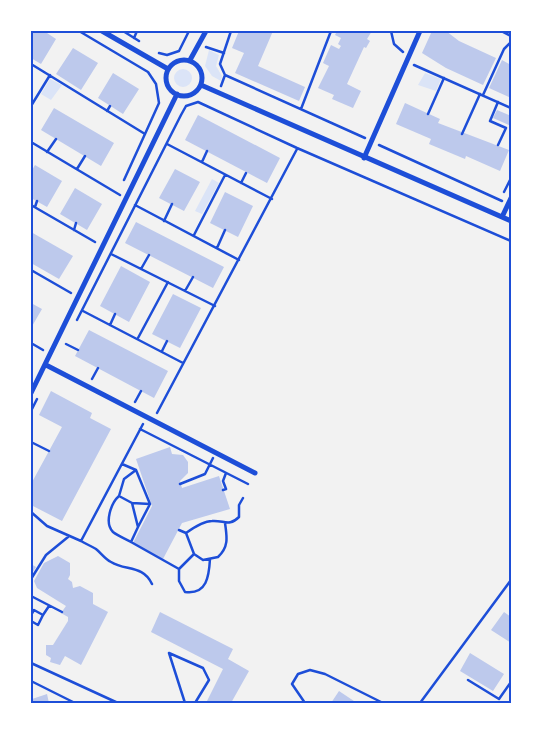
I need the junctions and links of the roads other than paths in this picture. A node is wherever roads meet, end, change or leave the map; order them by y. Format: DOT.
graph roads {
  1 [pos="102,31"];
  2 [pos="206,31"];
  3 [pos="420,31"];
  4 [pos="190,60"];
  5 [pos="168,69"];
  6 [pos="201,85"];
  7 [pos="177,94"];
  8 [pos="364,158"];
  9 [pos="510,201"];
  10 [pos="502,217"];
  11 [pos="511,221"];
  12 [pos="46,365"];
  13 [pos="31,393"];
  14 [pos="254,473"];
  15 [pos="511,580"];
  16 [pos="31,663"];
  17 [pos="468,680"];
  18 [pos="511,682"];
  19 [pos="118,703"];
  20 [pos="305,703"];
  21 [pos="383,703"];
  22 [pos="420,703"];
  1 -- 5 [label="street"];
  2 -- 4 [label="street"];
  3 -- 8 [label="street"];
  4 -- 5 [label="street"];
  4 -- 6 [label="street"];
  5 -- 7 [label="street"];
  6 -- 7 [label="street"];
  6 -- 8 [label="street"];
  7 -- 12 [label="street"];
  8 -- 10 [label="street"];
  9 -- 10 [label="street"];
  10 -- 11 [label="street"];
  12 -- 13 [label="street"];
  12 -- 14 [label="street"];
  15 -- 22 [label="lane"];
  16 -- 19 [label="lane"];
  17 -- 18 [label="lane"];
  20 -- 21 [label="lane"];
}
